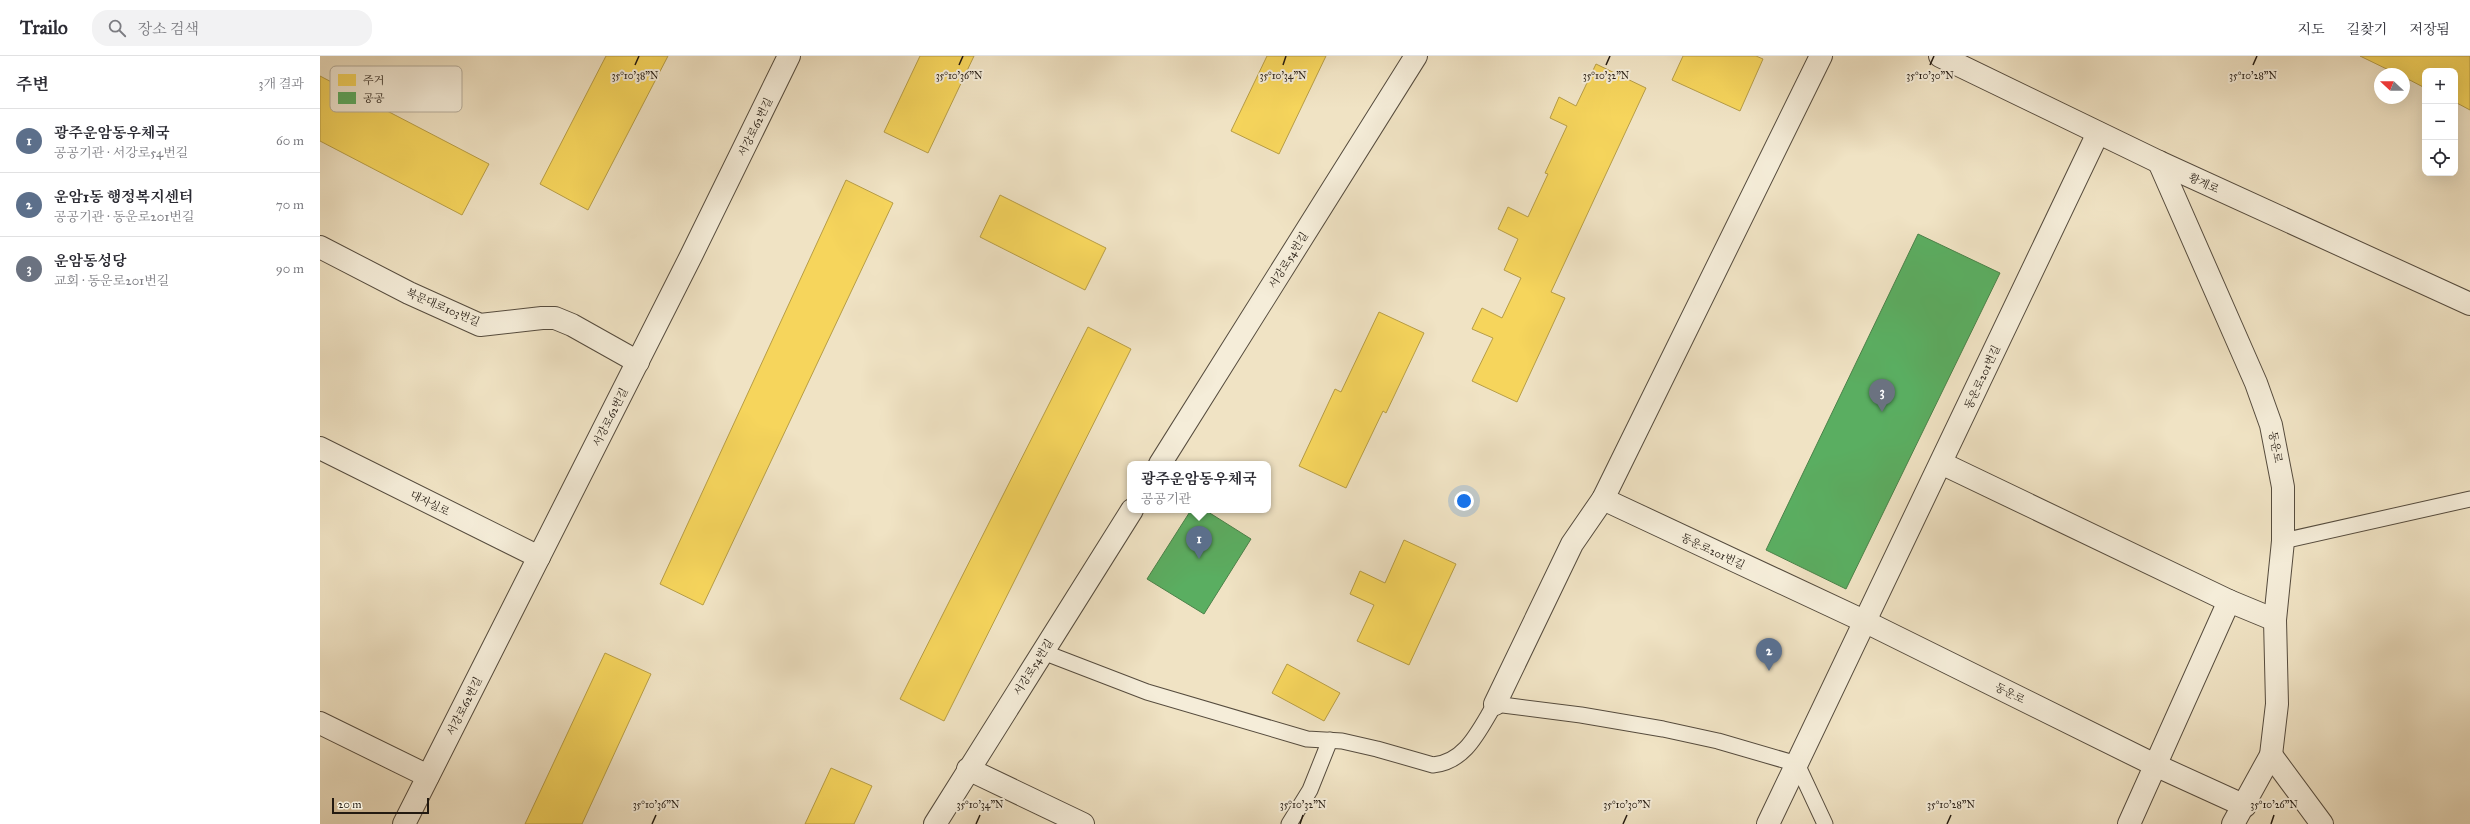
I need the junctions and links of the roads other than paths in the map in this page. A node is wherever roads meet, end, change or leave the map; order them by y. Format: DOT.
graph roads {
  1 [pos="789,56"];
  2 [pos="1416,56"];
  3 [pos="1821,56"];
  4 [pos="1940,56"];
  5 [pos="2098,133"];
  6 [pos="2159,162"];
  7 [pos="320,247"];
  8 [pos="2470,304"];
  9 [pos="638,362"];
  10 [pos="320,448"];
  11 [pos="1162,461"];
  12 [pos="1941,463"];
  13 [pos="1603,499"];
  14 [pos="2470,499"];
  15 [pos="1130,513"];
  16 [pos="2283,541"];
  17 [pos="539,557"];
  18 [pos="2229,601"];
  19 [pos="2276,620"];
  20 [pos="1866,622"];
  21 [pos="1043,652"];
  22 [pos="1495,704"];
  23 [pos="320,723"];
  24 [pos="1330,740"];
  25 [pos="2270,755"];
  26 [pos="1797,764"];
  27 [pos="2155,764"];
  28 [pos="968,770"];
  29 [pos="428,776"];
  30 [pos="2245,806"];
  31 [pos="404,824"];
  32 [pos="935,824"];
  33 [pos="1083,824"];
  34 [pos="1289,824"];
  35 [pos="1768,824"];
  36 [pos="1825,824"];
  37 [pos="2128,824"];
  38 [pos="2233,824"];
  39 [pos="2322,824"];
  1 -- 9 [label="street, 서강로62번길"];
  2 -- 11 [label="street, 서강로54번길"];
  3 -- 13 [label="street"];
  4 -- 5 [label="street, 황계로"];
  5 -- 6 [label="street, 황계로"];
  5 -- 12 [label="street, 동운로201번길"];
  6 -- 8 [label="street, 황계로"];
  6 -- 16 [label="street, 동운로"];
  7 -- 9 [label="street, 북문대로103번길"];
  9 -- 17 [label="street, 서강로62번길"];
  10 -- 17 [label="street, 대자실로"];
  12 -- 18 [label="street"];
  12 -- 20 [label="street, 동운로201번길"];
  13 -- 20 [label="street, 동운로201번길"];
  13 -- 22 [label="street"];
  14 -- 16 [label="lane"];
  15 -- 21 [label="street, 서강로54번길"];
  16 -- 19 [label="street, 동운로"];
  17 -- 29 [label="street, 서강로62번길"];
  18 -- 19 [label="street"];
  18 -- 27 [label="street"];
  19 -- 25 [label="street, 동운로"];
  20 -- 26 [label="street, 동운로201번길"];
  20 -- 27 [label="street, 동운로"];
  21 -- 24 [label="lane"];
  21 -- 28 [label="street, 서강로54번길"];
  22 -- 24 [label="lane"];
  22 -- 26 [label="lane"];
  23 -- 29 [label="street"];
  24 -- 34 [label="lane"];
  25 -- 30 [label="street, 동운로"];
  25 -- 39 [label="street"];
  26 -- 35 [label="street, 동운로201번길"];
  26 -- 36 [label="lane"];
  27 -- 30 [label="street, 동운로"];
  27 -- 37 [label="street"];
  28 -- 32 [label="street, 서강로54번길"];
  28 -- 33 [label="street"];
  29 -- 31 [label="street, 서강로62번길"];
  30 -- 38 [label="street, 동운로"];
}
